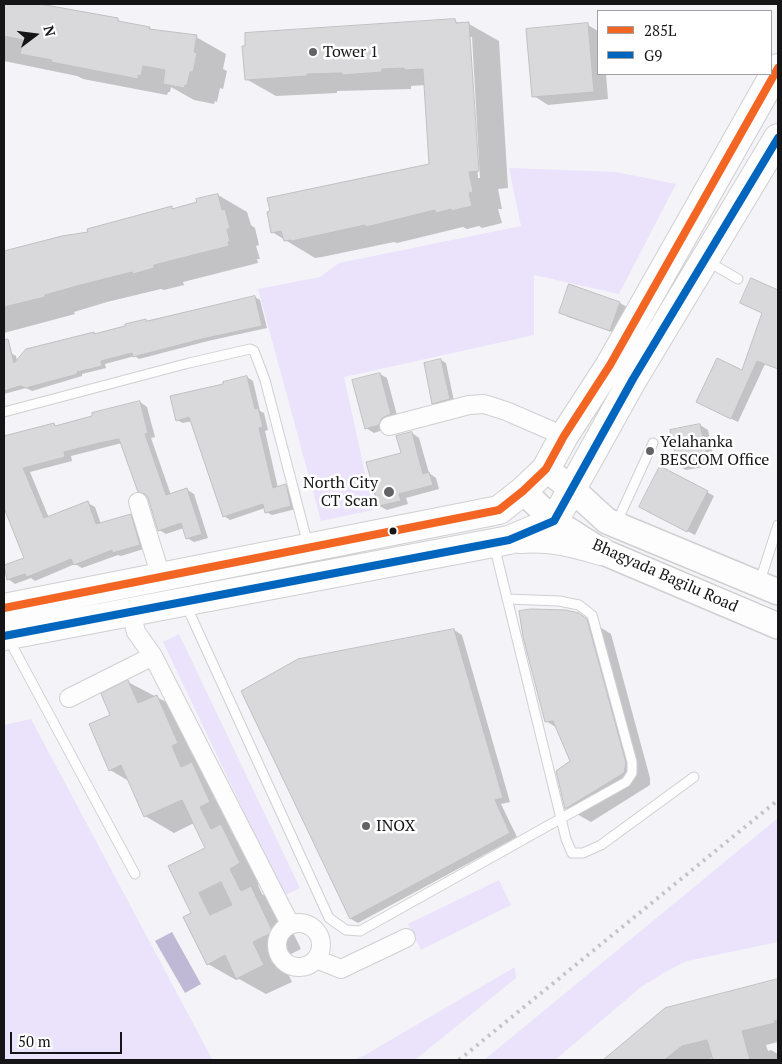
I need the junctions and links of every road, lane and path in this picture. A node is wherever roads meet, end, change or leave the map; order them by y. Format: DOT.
graph roads {
  1 [pos="778,68"];
  2 [pos="777,141"];
  3 [pos="722,167"];
  4 [pos="749,188"];
  5 [pos="704,260"];
  6 [pos="738,279"];
  7 [pos="4,412"];
  8 [pos="389,426"];
  9 [pos="564,436"];
  10 [pos="653,442"];
  11 [pos="546,469"];
  12 [pos="523,491"];
  13 [pos="581,497"];
  14 [pos="138,502"];
  15 [pos="554,520"];
  16 [pos="616,524"];
  17 [pos="778,525"];
  18 [pos="501,541"];
  19 [pos="308,548"];
  20 [pos="601,551"];
  21 [pos="161,577"];
  22 [pos="769,588"];
  23 [pos="506,599"];
  24 [pos="185,602"];
  25 [pos="6,604"];
  26 [pos="138,610"];
  27 [pos="778,626"];
  28 [pos="5,636"];
  29 [pos="153,656"];
  30 [pos="69,698"];
  31 [pos="694,777"];
  32 [pos="561,818"];
  33 [pos="135,874"];
  34 [pos="290,924"];
  35 [pos="406,938"];
  36 [pos="316,959"];
  1 -- 3 [label="main road"];
  2 -- 4 [label="main road"];
  3 -- 4 [label="main road"];
  3 -- 9 [label="main road"];
  4 -- 5 [label="main road"];
  5 -- 6 [label="lane"];
  5 -- 13 [label="main road"];
  7 -- 19 [label="lane"];
  8 -- 9 [label="street"];
  9 -- 11 [label="main road"];
  10 -- 16 [label="lane"];
  11 -- 12 [label="main road"];
  11 -- 13 [label="main road, Bhagyada Bagilu Road"];
  12 -- 15 [label="main road, Bhagyada Bagilu Road"];
  12 -- 19 [label="main road"];
  13 -- 15 [label="main road"];
  13 -- 16 [label="main road, Bhagyada Bagilu Road"];
  14 -- 21 [label="street"];
  15 -- 18 [label="main road"];
  15 -- 20 [label="main road, Bhagyada Bagilu Road"];
  16 -- 22 [label="main road, Bhagyada Bagilu Road"];
  17 -- 22 [label="lane"];
  18 -- 20 [label="main road"];
  18 -- 23 [label="lane"];
  18 -- 24 [label="main road"];
  19 -- 21 [label="main road"];
  20 -- 27 [label="main road, Bhagyada Bagilu Road"];
  21 -- 25 [label="main road"];
  23 -- 32 [label="lane"];
  23 -- 32 [label="lane"];
  24 -- 26 [label="main road"];
  24 -- 32 [label="lane"];
  26 -- 28 [label="main road"];
  26 -- 29 [label="street"];
  28 -- 33 [label="lane"];
  29 -- 30 [label="street"];
  29 -- 34 [label="street"];
  31 -- 32 [label="lane"];
  34 -- 36 [label="street"];
  34 -- 36 [label="street"];
  35 -- 36 [label="street"];
}
